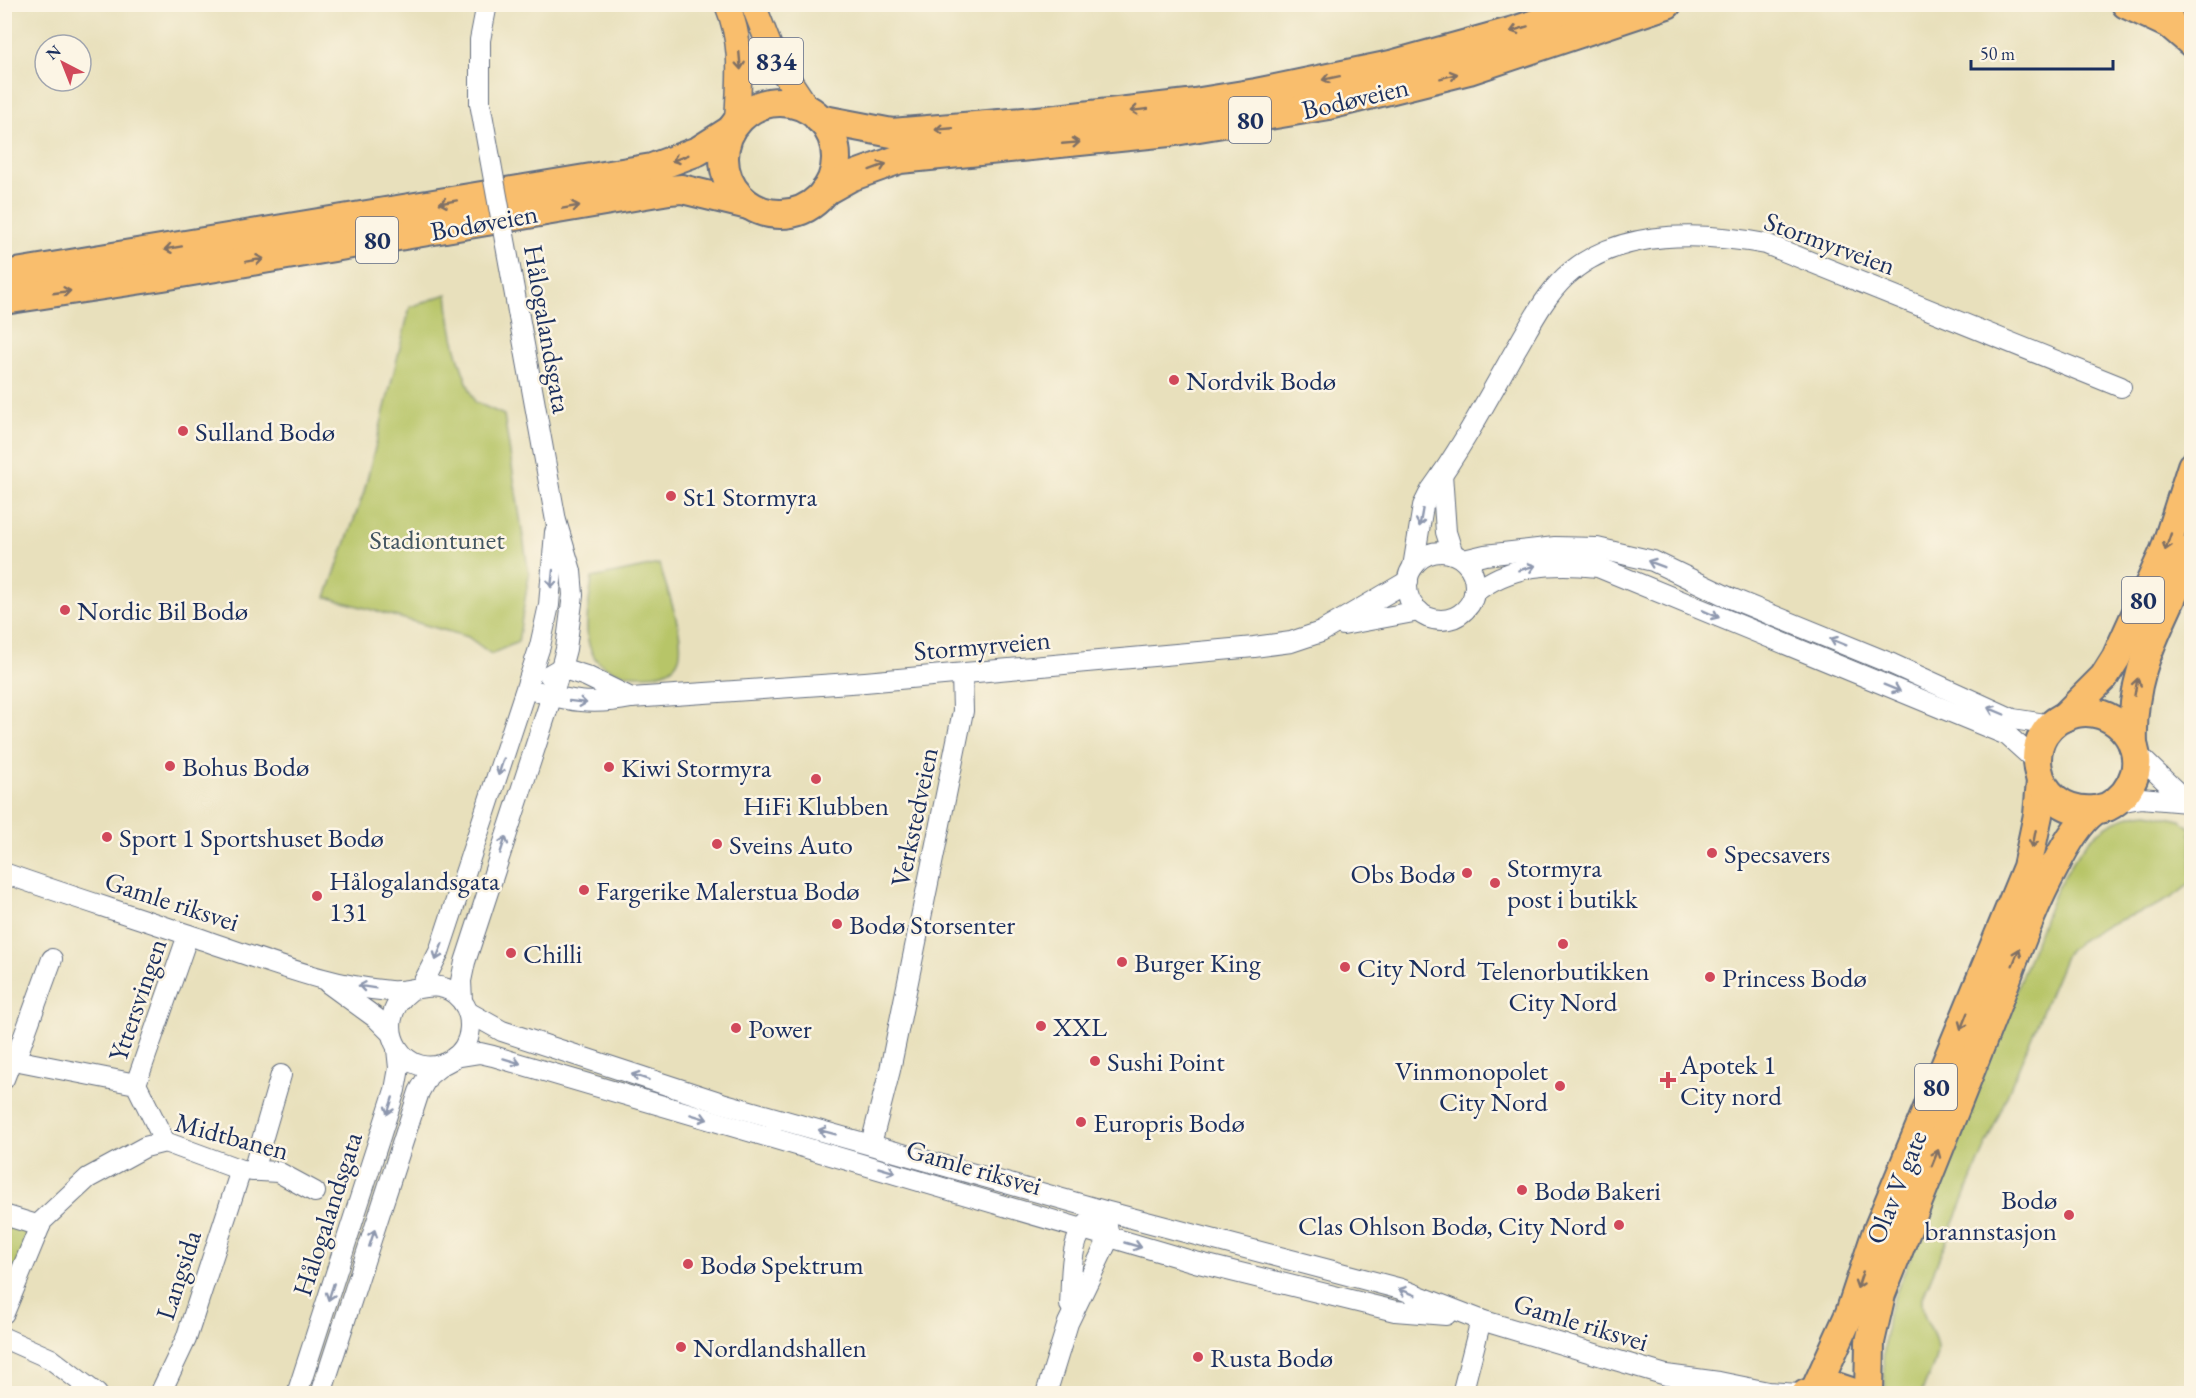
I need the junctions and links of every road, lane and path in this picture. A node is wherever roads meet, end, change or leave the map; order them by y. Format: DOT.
graph roads {
  1 [pos="487,4"];
  2 [pos="727,4"];
  3 [pos="753,4"];
  4 [pos="1595,4"];
  5 [pos="1667,4"];
  6 [pos="2126,4"];
  7 [pos="2181,33"];
  8 [pos="815,115"];
  9 [pos="734,126"];
  10 [pos="825,191"];
  11 [pos="748,205"];
  12 [pos="4,275"];
  13 [pos="4,300"];
  14 [pos="2121,387"];
  15 [pos="2192,466"];
  16 [pos="1442,474"];
  17 [pos="556,521"];
  18 [pos="2192,549"];
  19 [pos="1459,557"];
  20 [pos="1410,574"];
  21 [pos="1474,593"];
  22 [pos="1419,611"];
  23 [pos="1334,627"];
  24 [pos="561,668"];
  25 [pos="962,674"];
  26 [pos="527,688"];
  27 [pos="552,696"];
  28 [pos="631,698"];
  29 [pos="2058,721"];
  30 [pos="2134,749"];
  31 [pos="2039,772"];
  32 [pos="2189,803"];
  33 [pos="2104,807"];
  34 [pos="4,873"];
  35 [pos="188,935"];
  36 [pos="52,959"];
  37 [pos="324,980"];
  38 [pos="416,989"];
  39 [pos="465,1007"];
  40 [pos="394,1041"];
  41 [pos="449,1061"];
  42 [pos="6,1066"];
  43 [pos="281,1075"];
  44 [pos="136,1083"];
  45 [pos="165,1142"];
  46 [pos="871,1144"];
  47 [pos="247,1170"];
  48 [pos="315,1192"];
  49 [pos="1105,1211"];
  50 [pos="4,1215"];
  51 [pos="40,1226"];
  52 [pos="1081,1227"];
  53 [pos="1109,1238"];
  54 [pos="4,1313"];
  55 [pos="1481,1320"];
  56 [pos="1068,1323"];
  57 [pos="4,1338"];
  58 [pos="1666,1375"];
  59 [pos="1808,1392"];
  60 [pos="97,1394"];
  61 [pos="160,1394"];
  62 [pos="297,1394"];
  63 [pos="321,1394"];
  64 [pos="1046,1394"];
  65 [pos="1462,1394"];
  66 [pos="1698,1394"];
  67 [pos="1857,1394"];
  68 [pos="1869,1394"];
  1 -- 17 [label="street, Hålogalandsgata, bridge"];
  2 -- 9 [label="main road, 834, one-way"];
  3 -- 8 [label="main road, 834"];
  4 -- 8 [label="highway, Bodøveien / 80, one-way"];
  10 -- 5 [label="highway, Bodøveien / 80, one-way"];
  6 -- 7 [label="highway"];
  8 -- 9 [label="highway, Bodøveien / 80"];
  8 -- 10 [label="highway"];
  9 -- 11 [label="highway"];
  9 -- 12 [label="highway, Bodøveien / 80, one-way"];
  10 -- 11 [label="highway, Bodøveien / 80"];
  13 -- 11 [label="highway, Bodøveien / 80, one-way"];
  14 -- 16 [label="street, Stormyrveien"];
  15 -- 29 [label="highway, Olav V gate / 80, one-way"];
  16 -- 19 [label="street"];
  16 -- 20 [label="street, Stormyrveien, one-way"];
  17 -- 24 [label="street, Hålogalandsgata"];
  17 -- 26 [label="street, Hålogalandsgata, one-way"];
  30 -- 18 [label="highway, Olav V gate / 80, one-way"];
  19 -- 20 [label="street"];
  19 -- 21 [label="street"];
  29 -- 19 [label="street, one-way"];
  20 -- 22 [label="street"];
  20 -- 23 [label="street, Stormyrveien"];
  21 -- 22 [label="street"];
  21 -- 31 [label="street, one-way"];
  22 -- 23 [label="street, Stormyrveien"];
  23 -- 25 [label="street, Stormyrveien"];
  24 -- 26 [label="street"];
  24 -- 27 [label="street, Hålogalandsgata"];
  24 -- 28 [label="street, Stormyrveien"];
  25 -- 28 [label="street, Stormyrveien"];
  25 -- 46 [label="street, Verkstedveien"];
  26 -- 27 [label="street, Stormyrveien"];
  26 -- 38 [label="street, Hålogalandsgata, one-way"];
  27 -- 28 [label="street, Stormyrveien, one-way"];
  39 -- 27 [label="street, Hålogalandsgata, one-way"];
  29 -- 30 [label="highway"];
  29 -- 31 [label="highway, Olav V gate / 80"];
  30 -- 32 [label="street"];
  30 -- 33 [label="highway, Olav V gate / 80"];
  31 -- 33 [label="highway"];
  31 -- 59 [label="highway, Olav V gate / 80, one-way"];
  32 -- 33 [label="street"];
  68 -- 33 [label="highway, Olav V gate / 80, one-way"];
  34 -- 35 [label="street, Gamle riksvei"];
  35 -- 37 [label="street, Gamle riksvei"];
  35 -- 44 [label="street, Yttersvingen"];
  36 -- 42 [label="street, Yttersvingen"];
  38 -- 37 [label="street, Gamle riksvei, one-way"];
  37 -- 40 [label="street, Gamle riksvei"];
  38 -- 39 [label="street"];
  38 -- 40 [label="street, Hålogalandsgata"];
  39 -- 41 [label="street, Hålogalandsgata"];
  46 -- 39 [label="street, Gamle riksvei, one-way"];
  40 -- 41 [label="street"];
  40 -- 62 [label="street, Hålogalandsgata, one-way"];
  41 -- 52 [label="street, Gamle riksvei, one-way"];
  63 -- 41 [label="street, Hålogalandsgata, one-way"];
  42 -- 44 [label="street, Yttersvingen"];
  43 -- 47 [label="street, Langsida"];
  44 -- 45 [label="street, Yttersvingen"];
  45 -- 47 [label="street, Midtbanen"];
  45 -- 51 [label="street, Midtbanen"];
  46 -- 49 [label="street, Gamle riksvei"];
  47 -- 48 [label="street, Midtbanen"];
  47 -- 61 [label="street, Langsida"];
  49 -- 52 [label="street"];
  49 -- 53 [label="street"];
  55 -- 49 [label="street, Gamle riksvei, one-way"];
  50 -- 51 [label="street"];
  51 -- 54 [label="street, Midtbanen"];
  52 -- 53 [label="street, Gamle riksvei"];
  52 -- 56 [label="street"];
  53 -- 55 [label="street, Gamle riksvei, one-way"];
  53 -- 56 [label="street"];
  55 -- 58 [label="street, Gamle riksvei"];
  55 -- 65 [label="street"];
  56 -- 64 [label="street"];
  57 -- 60 [label="street"];
  58 -- 59 [label="street, Gamle riksvei"];
  58 -- 66 [label="street, Gamle riksvei"];
  59 -- 67 [label="highway"];
}
